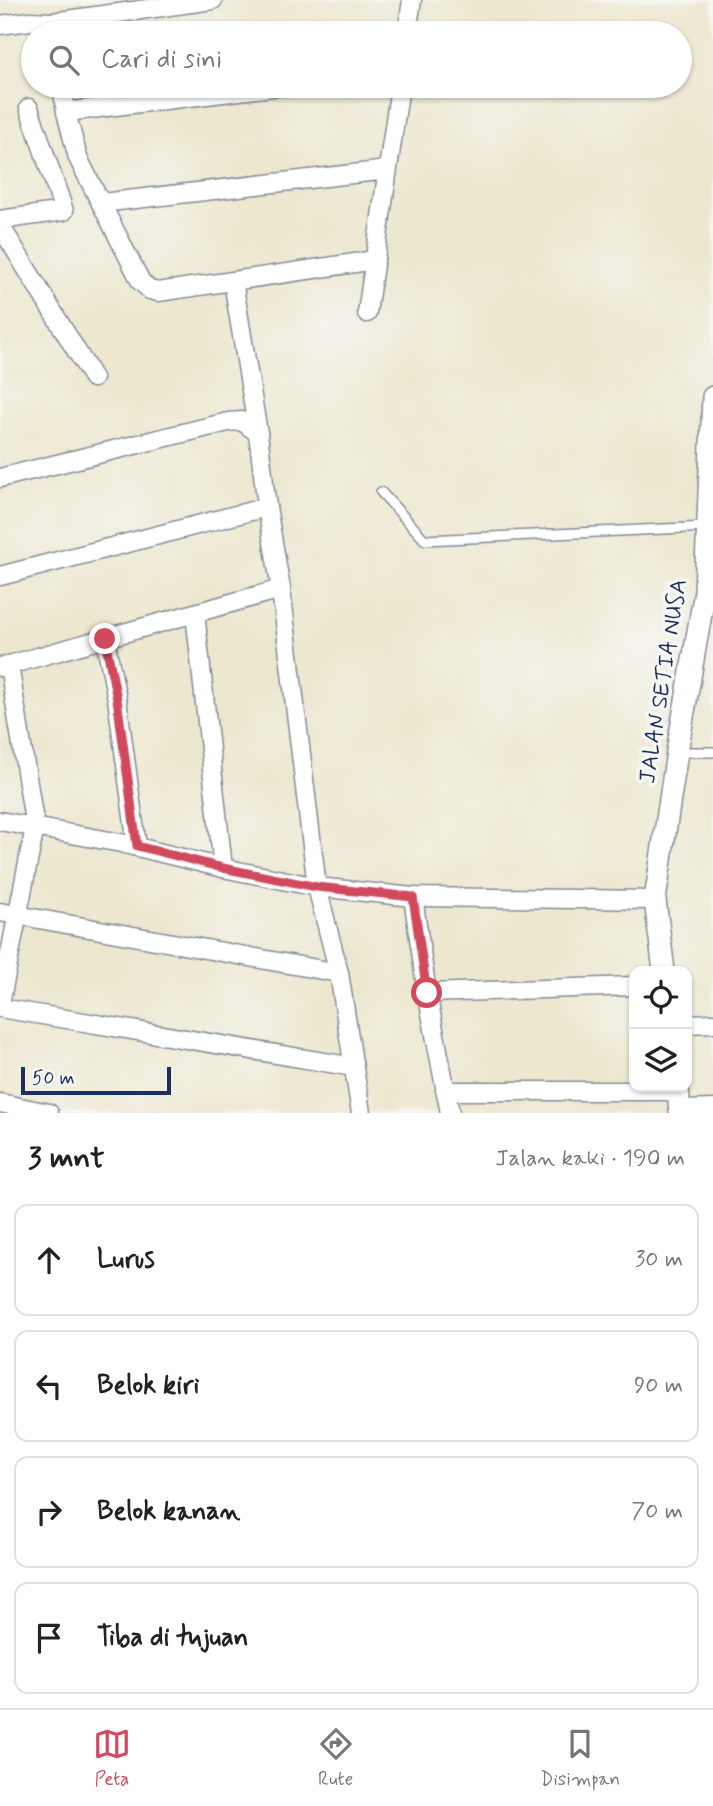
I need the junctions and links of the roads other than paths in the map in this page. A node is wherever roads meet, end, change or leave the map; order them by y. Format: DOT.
graph roads {
  1 [pos="214,0"];
  2 [pos="412,0"];
  3 [pos="170,3"];
  4 [pos="86,21"];
  5 [pos="409,21"];
  6 [pos="21,22"];
  7 [pos="0,25"];
  8 [pos="64,98"];
  9 [pos="182,98"];
  10 [pos="398,98"];
  11 [pos="29,108"];
  12 [pos="66,112"];
  13 [pos="387,170"];
  14 [pos="101,203"];
  15 [pos="0,223"];
  16 [pos="374,260"];
  17 [pos="233,281"];
  18 [pos="367,313"];
  19 [pos="93,378"];
  20 [pos="713,397"];
  21 [pos="258,433"];
  22 [pos="711,468"];
  23 [pos="0,478"];
  24 [pos="381,492"];
  25 [pos="267,507"];
  26 [pos="707,527"];
  27 [pos="0,576"];
  28 [pos="281,589"];
  29 [pos="195,613"];
  30 [pos="105,639"];
  31 [pos="5,666"];
  32 [pos="677,752"];
  33 [pos="713,752"];
  34 [pos="0,821"];
  35 [pos="35,827"];
  36 [pos="137,846"];
  37 [pos="223,868"];
  38 [pos="317,887"];
  39 [pos="413,897"];
  40 [pos="654,900"];
  41 [pos="9,913"];
  42 [pos="663,966"];
  43 [pos="339,973"];
  44 [pos="629,986"];
  45 [pos="427,993"];
  46 [pos="0,1006"];
  47 [pos="713,1023"];
  48 [pos="692,1024"];
  49 [pos="354,1066"];
  50 [pos="445,1091"];
  51 [pos="679,1100"];
  52 [pos="0,1104"];
  53 [pos="713,1109"];
  54 [pos="50,1113"];
  55 [pos="361,1113"];
  56 [pos="450,1113"];
  1 -- 3 [label="street"];
  2 -- 5 [label="street"];
  3 -- 4 [label="street"];
  6 -- 7 [label="street"];
  8 -- 12 [label="street"];
  9 -- 12 [label="street"];
  10 -- 13 [label="street"];
  11 -- 15 [label="street"];
  12 -- 14 [label="street"];
  13 -- 14 [label="street"];
  13 -- 16 [label="street"];
  14 -- 17 [label="street"];
  15 -- 19 [label="street"];
  16 -- 17 [label="street"];
  16 -- 18 [label="street"];
  17 -- 21 [label="street"];
  20 -- 22 [label="street, JALAN SETIA NUSA"];
  21 -- 23 [label="street"];
  21 -- 25 [label="street"];
  22 -- 26 [label="street, JALAN SETIA NUSA"];
  24 -- 26 [label="lane"];
  25 -- 27 [label="street"];
  25 -- 28 [label="street"];
  26 -- 32 [label="street, JALAN SETIA NUSA"];
  28 -- 29 [label="street"];
  28 -- 38 [label="street"];
  29 -- 30 [label="street"];
  29 -- 37 [label="street"];
  30 -- 31 [label="street"];
  30 -- 36 [label="street"];
  31 -- 35 [label="street"];
  32 -- 33 [label="lane"];
  32 -- 40 [label="street, JALAN SETIA NUSA"];
  34 -- 35 [label="street"];
  35 -- 36 [label="street"];
  35 -- 41 [label="street"];
  36 -- 37 [label="street"];
  37 -- 38 [label="street"];
  38 -- 39 [label="street"];
  38 -- 43 [label="street"];
  39 -- 40 [label="street"];
  39 -- 45 [label="street"];
  40 -- 42 [label="street, JALAN SETIA NUSA"];
  41 -- 43 [label="street"];
  41 -- 46 [label="street"];
  43 -- 49 [label="street"];
  44 -- 45 [label="street"];
  45 -- 50 [label="street"];
  46 -- 49 [label="street"];
  47 -- 48 [label="street"];
  49 -- 55 [label="street"];
  50 -- 51 [label="street"];
  50 -- 56 [label="street"];
  51 -- 53 [label="street"];
  52 -- 54 [label="street"];
}
